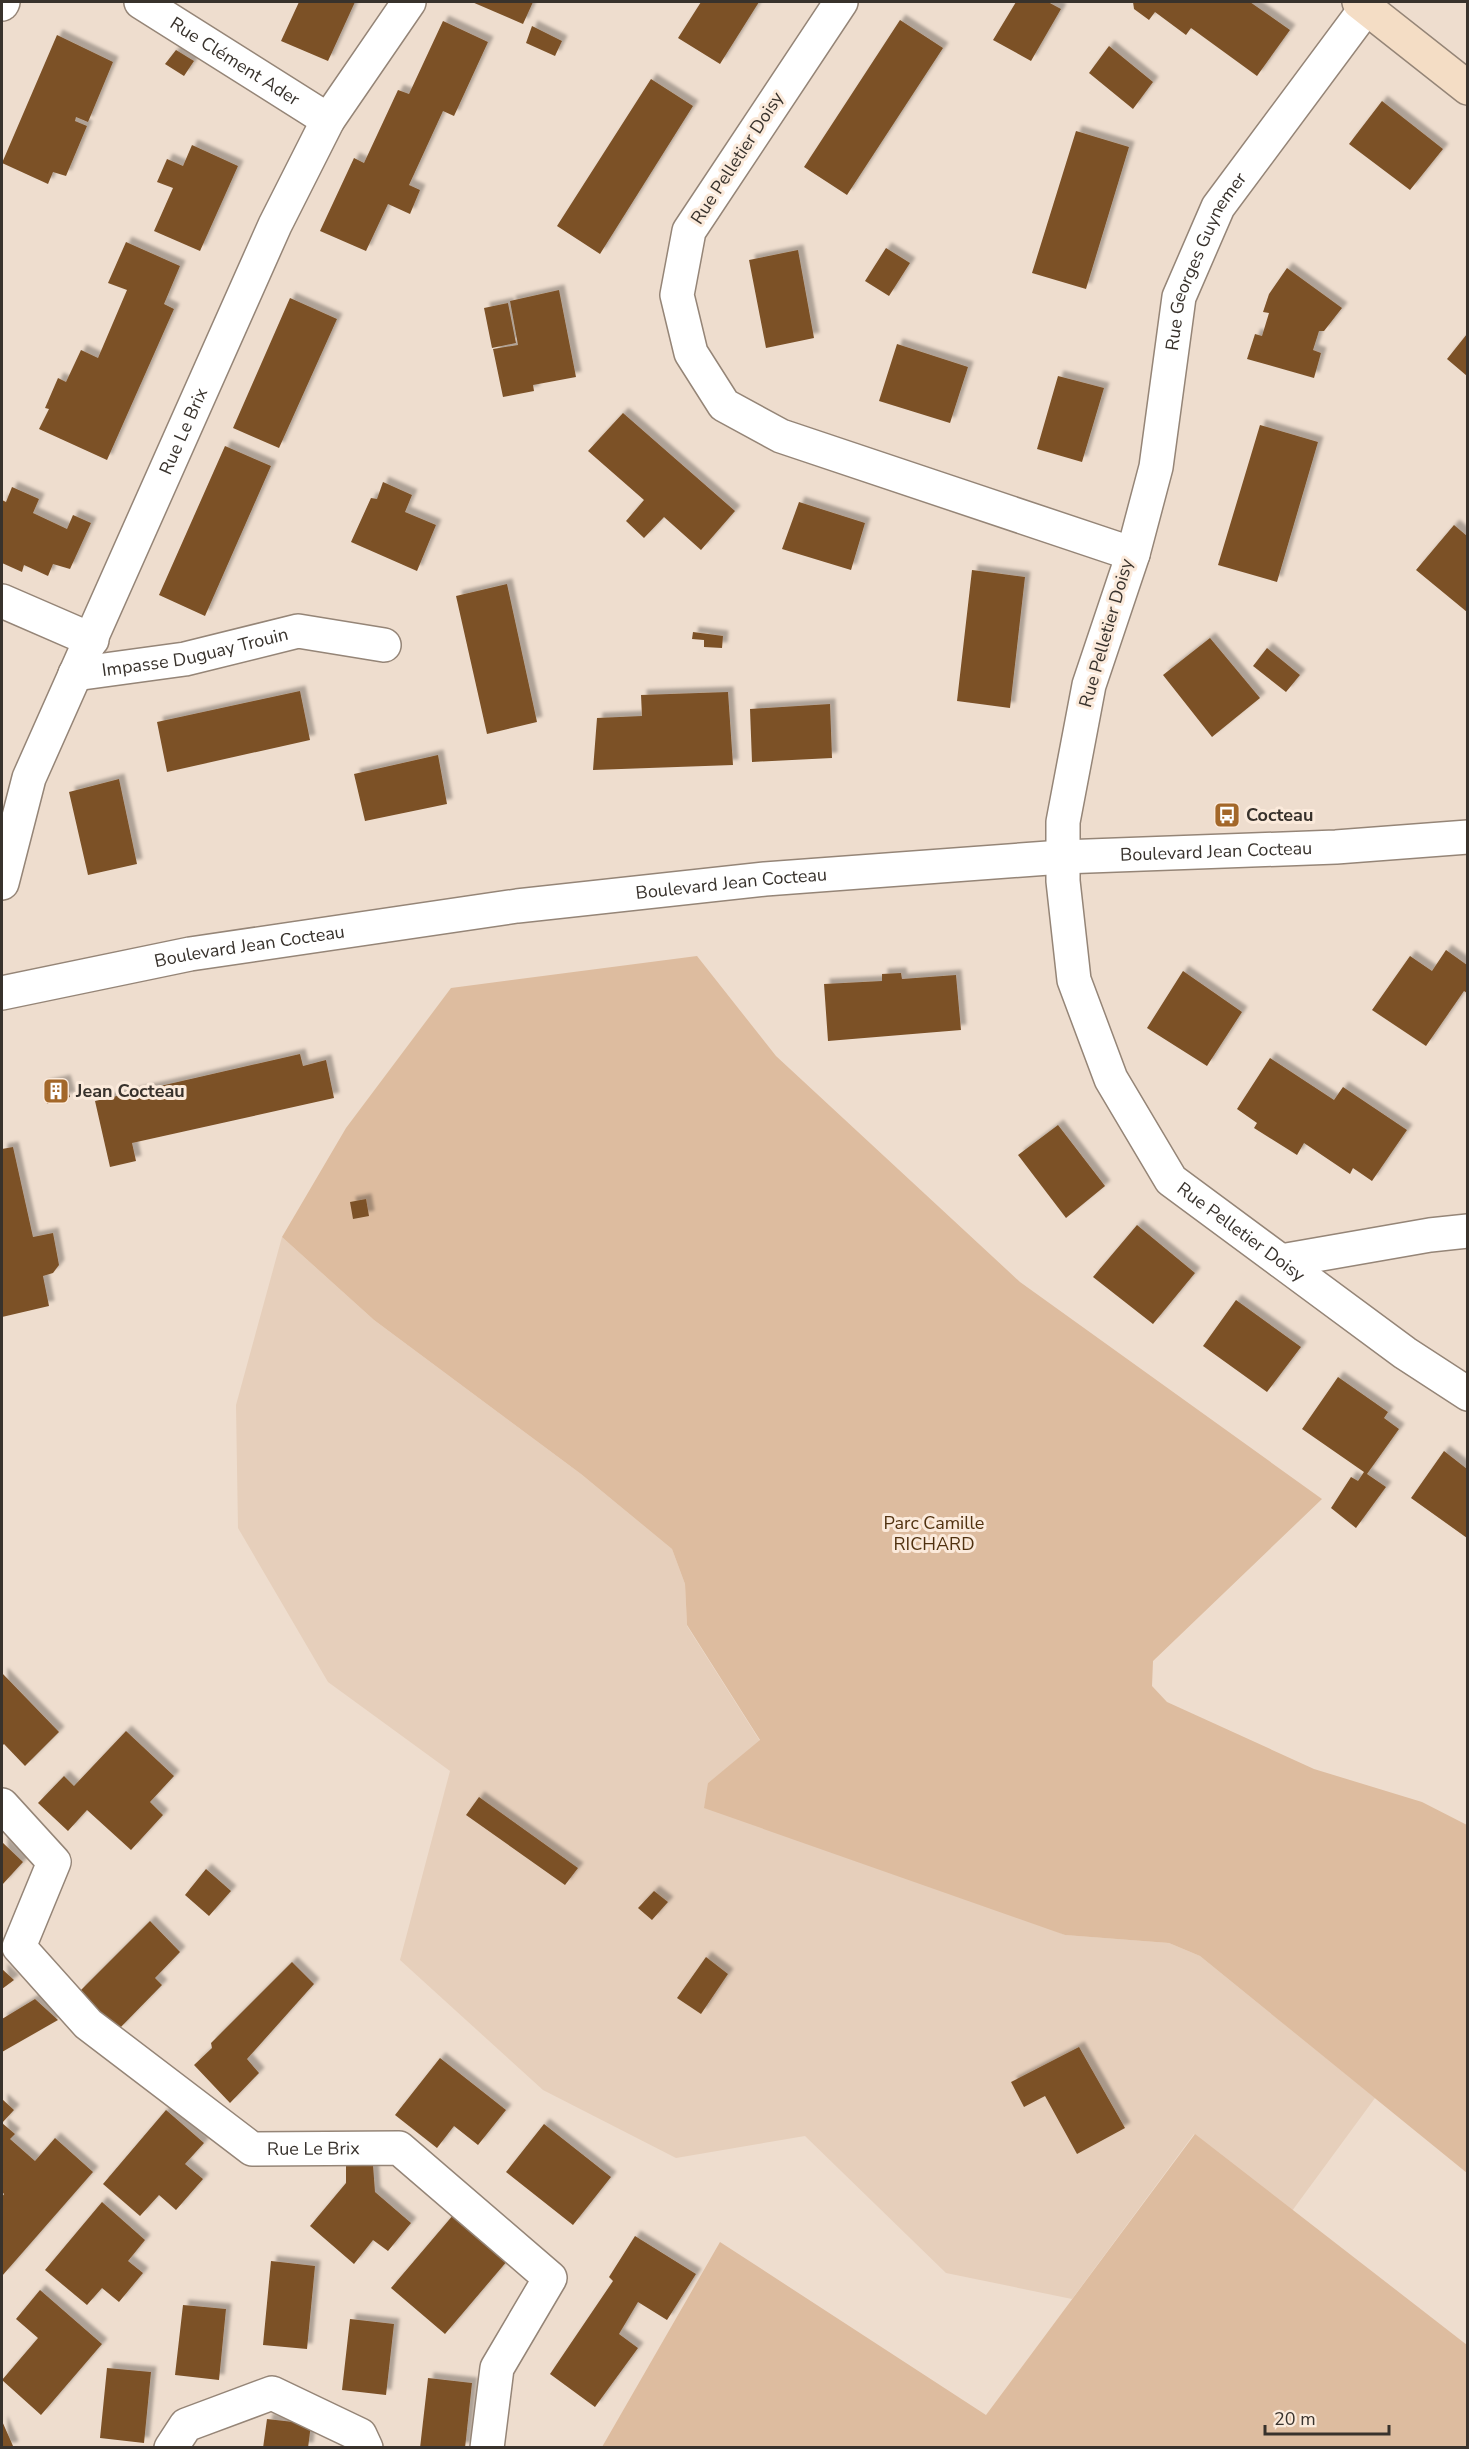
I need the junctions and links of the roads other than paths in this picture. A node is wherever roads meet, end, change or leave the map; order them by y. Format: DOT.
graph roads {
  1 [pos="141,2"];
  2 [pos="409,2"];
  3 [pos="841,2"];
  4 [pos="1363,5"];
  5 [pos="1467,88"];
  6 [pos="328,120"];
  7 [pos="1133,554"];
  8 [pos="2,601"];
  9 [pos="92,640"];
  10 [pos="384,645"];
  11 [pos="75,674"];
  12 [pos="1467,837"];
  13 [pos="1062,858"];
  14 [pos="2,883"];
  15 [pos="2,993"];
  16 [pos="1467,1231"];
  17 [pos="1281,1261"];
  18 [pos="1467,1394"];
  19 [pos="2,1805"];
  20 [pos="171,2448"];
  21 [pos="366,2448"];
  22 [pos="487,2448"];
  1 -- 6 [label="street, Rue Clément Ader"];
  2 -- 6 [label="street, Rue Le Brix"];
  3 -- 7 [label="street, Rue Pelletier Doisy"];
  4 -- 5 [label="street"];
  4 -- 7 [label="street, Rue Georges Guynemer"];
  6 -- 9 [label="street, Rue Le Brix"];
  7 -- 13 [label="street, Rue Pelletier Doisy"];
  8 -- 9 [label="street"];
  9 -- 11 [label="street, Rue Le Brix"];
  10 -- 11 [label="street, Impasse Duguay Trouin"];
  11 -- 14 [label="street, Rue Le Brix"];
  12 -- 13 [label="street, Boulevard Jean Cocteau"];
  13 -- 15 [label="street, Boulevard Jean Cocteau"];
  13 -- 17 [label="street, Rue Pelletier Doisy"];
  16 -- 17 [label="street"];
  17 -- 18 [label="street, Rue Pelletier Doisy"];
  19 -- 22 [label="street, Rue Le Brix"];
  20 -- 21 [label="street"];
}
